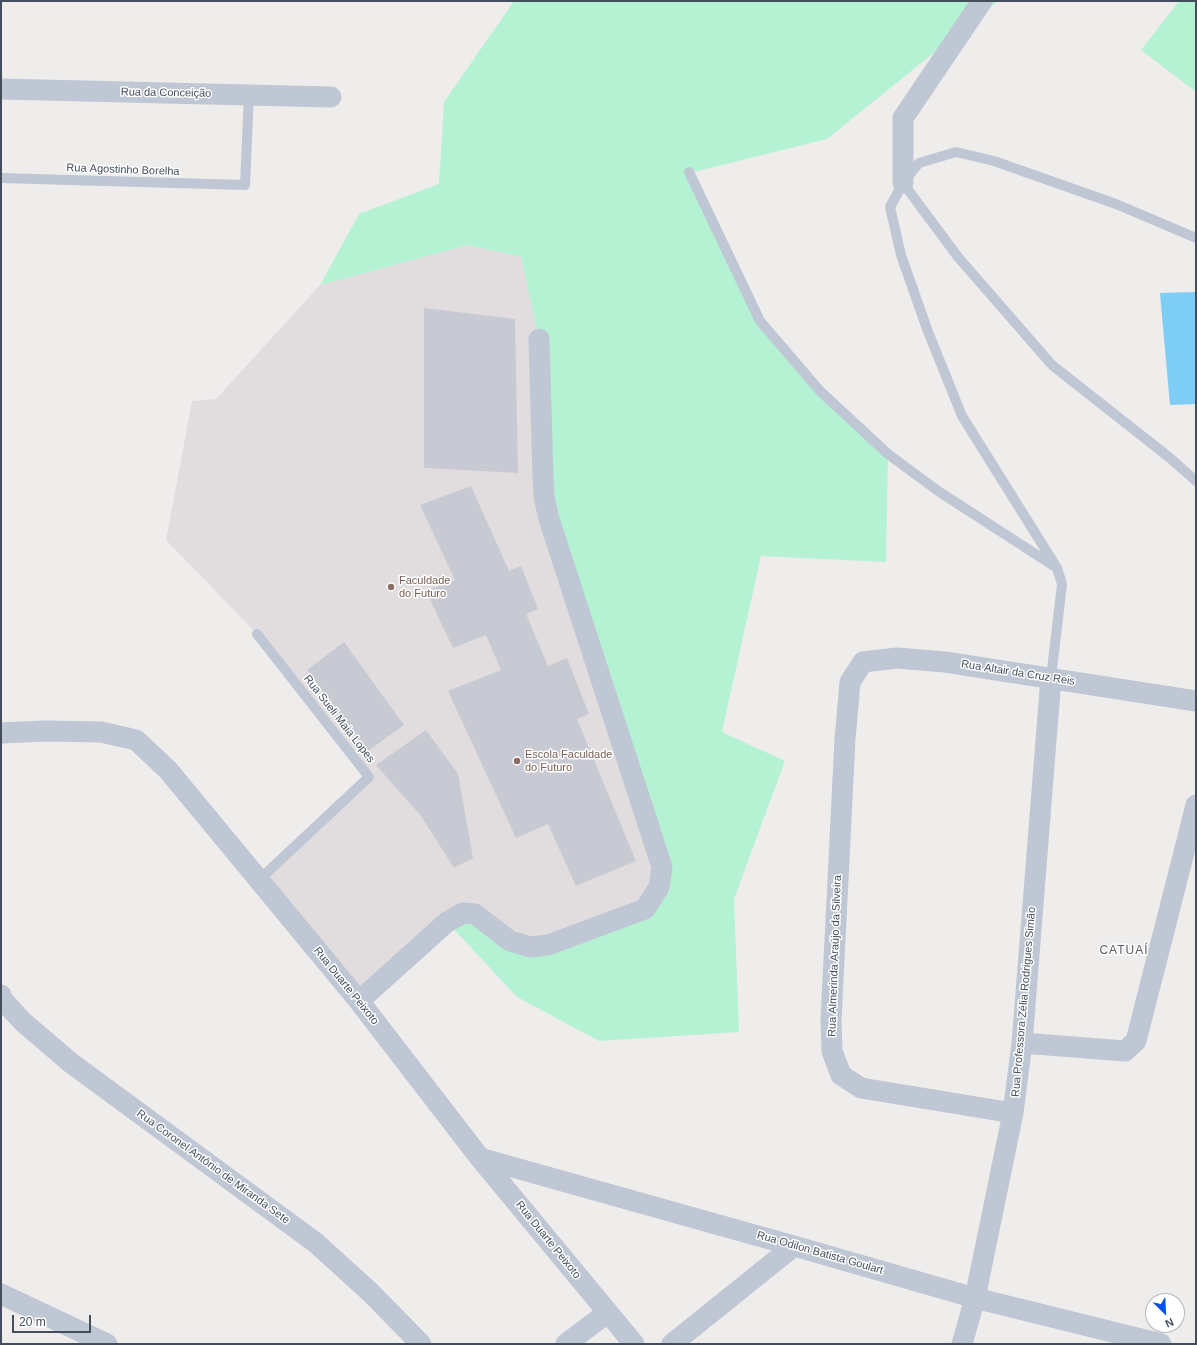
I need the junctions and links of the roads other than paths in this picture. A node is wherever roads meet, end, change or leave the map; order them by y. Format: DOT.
graph roads {
  1 [pos="982,1"];
  2 [pos="1,89"];
  3 [pos="249,95"];
  4 [pos="331,97"];
  5 [pos="689,172"];
  6 [pos="1,178"];
  7 [pos="903,183"];
  8 [pos="1196,238"];
  9 [pos="539,339"];
  10 [pos="1196,481"];
  11 [pos="1057,568"];
  12 [pos="257,634"];
  13 [pos="1051,678"];
  14 [pos="850,682"];
  15 [pos="1196,701"];
  16 [pos="1,732"];
  17 [pos="1196,805"];
  18 [pos="260,879"];
  19 [pos="1,995"];
  20 [pos="359,1001"];
  21 [pos="1022,1043"];
  22 [pos="1013,1113"];
  23 [pos="480,1158"];
  24 [pos="794,1246"];
  25 [pos="1,1294"];
  26 [pos="975,1298"];
  27 [pos="607,1313"];
  28 [pos="107,1344"];
  29 [pos="422,1344"];
  30 [pos="566,1344"];
  31 [pos="634,1344"];
  32 [pos="672,1344"];
  33 [pos="962,1344"];
  34 [pos="1161,1344"];
  1 -- 7 [label="street"];
  2 -- 3 [label="street, Rua da Conceição"];
  3 -- 4 [label="street, Rua da Conceição"];
  3 -- 6 [label="lane, Rua Agostinho Borelha"];
  5 -- 11 [label="lane"];
  7 -- 8 [label="lane"];
  7 -- 10 [label="lane"];
  7 -- 11 [label="lane"];
  9 -- 20 [label="street"];
  11 -- 13 [label="lane"];
  12 -- 18 [label="lane, Rua Sueli Maia Lopes"];
  13 -- 14 [label="street, Rua Altair da Cruz Reis"];
  13 -- 15 [label="street, Rua Altair da Cruz Reis"];
  13 -- 21 [label="street, Rua Professora Zélia Rodrigues Simão"];
  14 -- 22 [label="street, Rua Almerinda Araújo da Silveira"];
  16 -- 18 [label="street, Rua Duarte Peixoto"];
  17 -- 21 [label="street"];
  18 -- 20 [label="street, Rua Duarte Peixoto"];
  19 -- 29 [label="street, Rua Coronel Antônio de Miranda Sete"];
  20 -- 23 [label="street, Rua Duarte Peixoto"];
  21 -- 22 [label="street, Rua Professora Zélia Rodrigues Simão"];
  22 -- 26 [label="street, Rua Professora Zélia Rodrigues Simão"];
  23 -- 24 [label="street, Rua Odilon Batista Goulart"];
  23 -- 27 [label="street, Rua Duarte Peixoto"];
  24 -- 26 [label="street, Rua Odilon Batista Goulart"];
  24 -- 32 [label="street"];
  25 -- 28 [label="street"];
  26 -- 33 [label="street, Rua Professora Zélia Rodrigues Simão"];
  26 -- 34 [label="street, Rua Odilon Batista Goulart"];
  27 -- 30 [label="street"];
  27 -- 31 [label="street, Rua Duarte Peixoto"];
}
